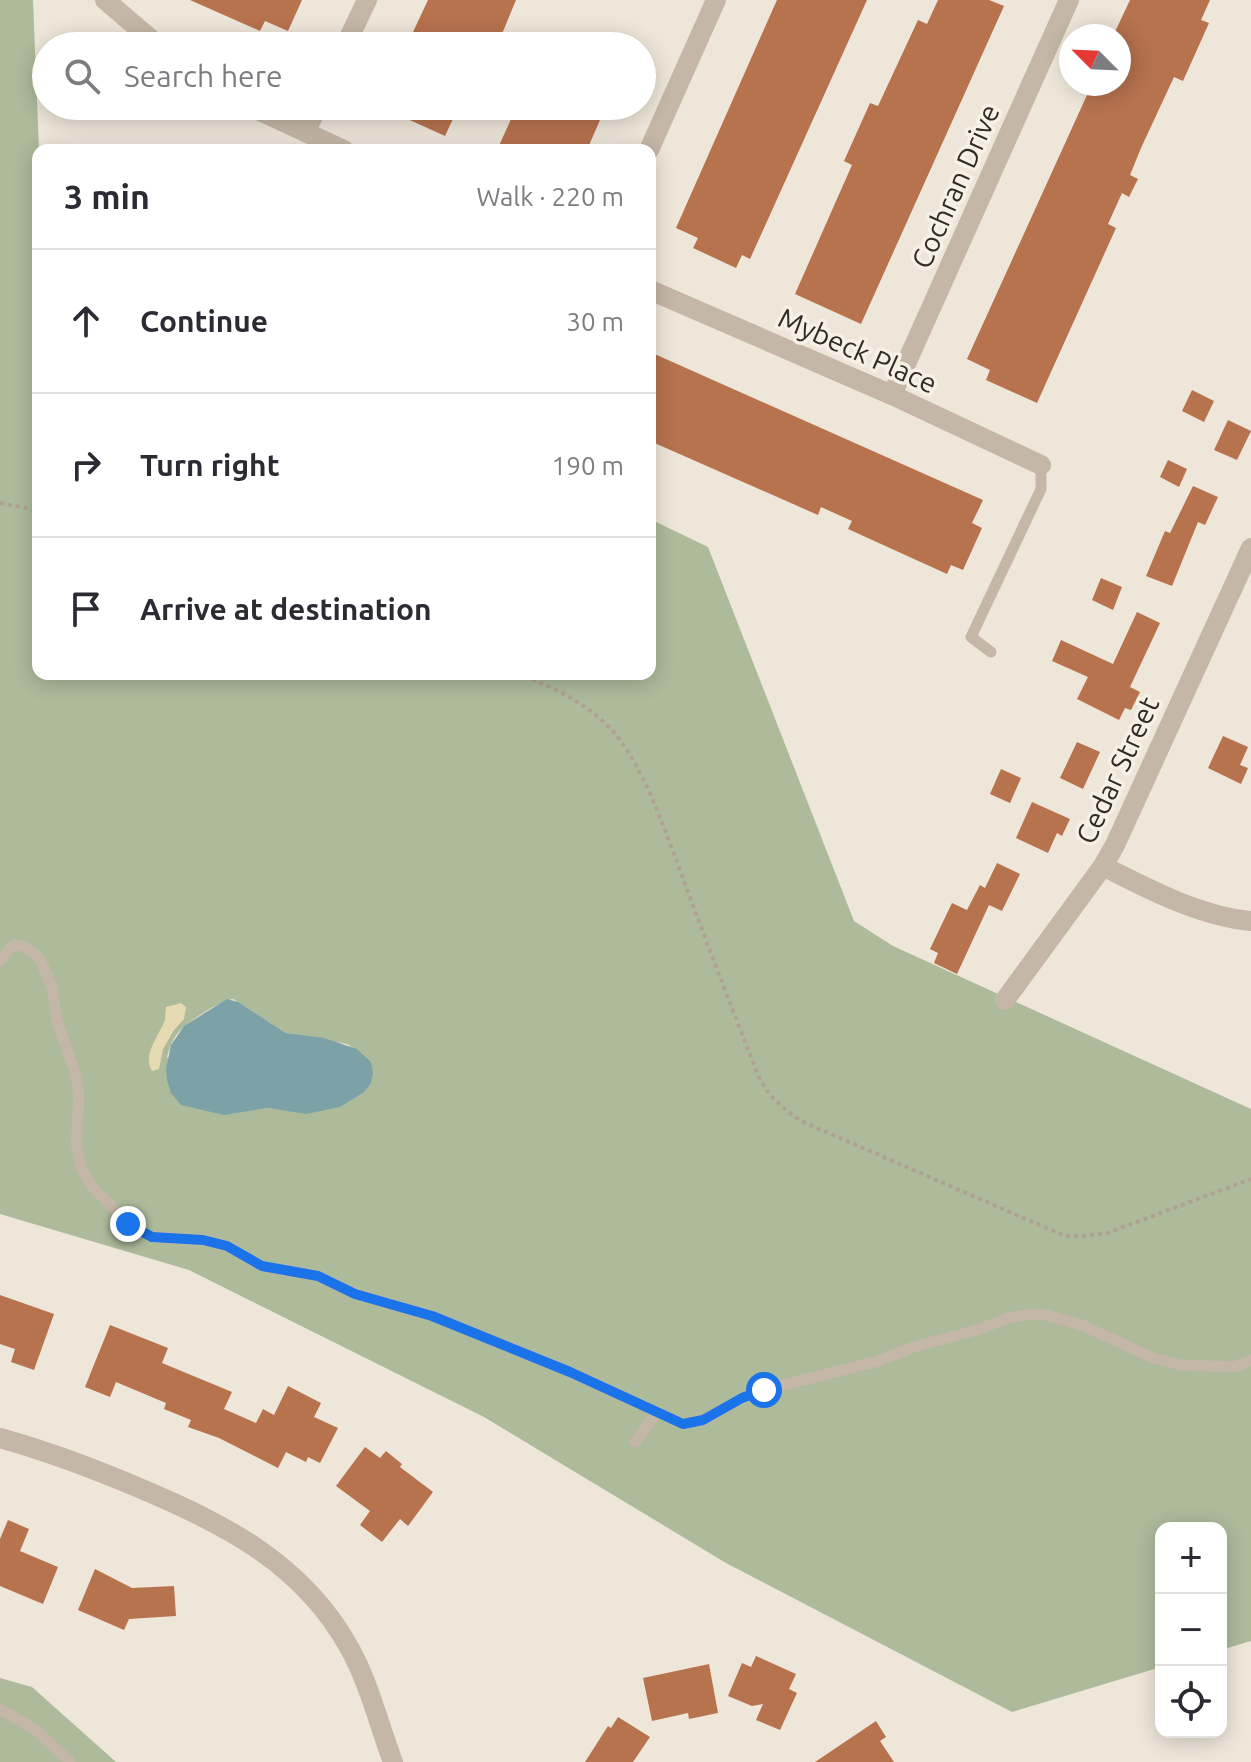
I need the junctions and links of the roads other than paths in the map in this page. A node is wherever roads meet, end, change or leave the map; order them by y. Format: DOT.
graph roads {
  1 [pos="105,0"];
  2 [pos="367,0"];
  3 [pos="716,0"];
  4 [pos="1069,0"];
  5 [pos="143,32"];
  6 [pos="352,32"];
  7 [pos="279,120"];
  8 [pos="311,120"];
  9 [pos="305,132"];
  10 [pos="331,144"];
  11 [pos="652,144"];
  12 [pos="656,293"];
  13 [pos="892,395"];
  14 [pos="1041,465"];
  15 [pos="1251,548"];
  16 [pos="991,652"];
  17 [pos="1103,866"];
  18 [pos="1251,921"];
  19 [pos="0,961"];
  20 [pos="1005,1000"];
  21 [pos="1251,1360"];
  22 [pos="657,1413"];
  23 [pos="0,1438"];
  24 [pos="635,1442"];
  25 [pos="0,1709"];
  26 [pos="70,1762"];
  27 [pos="393,1762"];
  1 -- 5 [label="street"];
  2 -- 6 [label="street"];
  3 -- 11 [label="street"];
  4 -- 13 [label="street, Cochran Drive"];
  7 -- 9 [label="street"];
  8 -- 9 [label="street"];
  9 -- 10 [label="street"];
  12 -- 13 [label="street, Mybeck Place"];
  13 -- 14 [label="street, Mybeck Place"];
  14 -- 16 [label="lane"];
  15 -- 17 [label="street, Cedar Street"];
  17 -- 18 [label="street"];
  17 -- 20 [label="street, Cedar Street"];
  19 -- 22 [label="lane"];
  21 -- 22 [label="lane"];
  22 -- 24 [label="lane"];
  23 -- 27 [label="street"];
  25 -- 26 [label="lane"];
}
